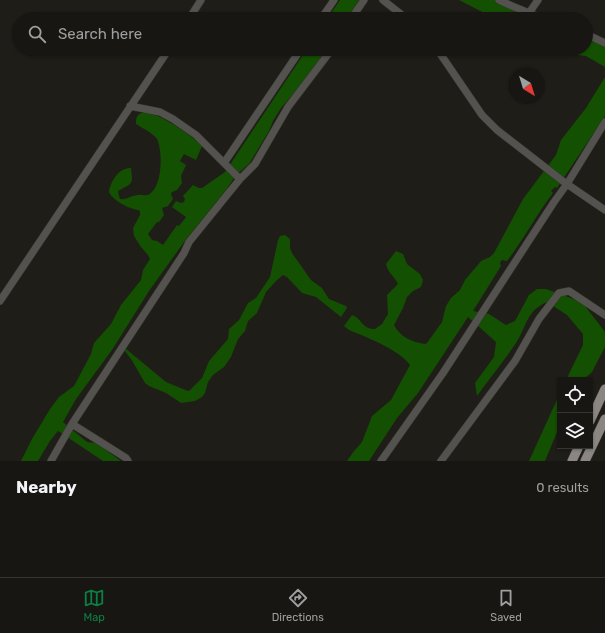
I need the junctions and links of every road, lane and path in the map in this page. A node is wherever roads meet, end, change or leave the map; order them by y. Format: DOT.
graph roads {
  1 [pos="201,0"];
  2 [pos="334,0"];
  3 [pos="364,0"];
  4 [pos="383,0"];
  5 [pos="499,0"];
  6 [pos="538,0"];
  7 [pos="193,12"];
  8 [pos="326,12"];
  9 [pos="356,12"];
  10 [pos="398,12"];
  11 [pos="525,12"];
  12 [pos="530,12"];
  13 [pos="593,37"];
  14 [pos="605,43"];
  15 [pos="164,56"];
  16 [pos="296,56"];
  17 [pos="327,56"];
  18 [pos="442,56"];
  19 [pos="130,106"];
  20 [pos="605,122"];
  21 [pos="226,165"];
  22 [pos="238,177"];
  23 [pos="565,183"];
  24 [pos="605,210"];
  25 [pos="0,301"];
  26 [pos="605,315"];
  27 [pos="605,389"];
  28 [pos="593,415"];
  29 [pos="605,419"];
  30 [pos="72,424"];
  31 [pos="577,449"];
  32 [pos="51,461"];
  33 [pos="128,461"];
  34 [pos="381,461"];
  35 [pos="441,461"];
  36 [pos="572,461"];
  37 [pos="585,461"];
  1 -- 7 [label="street"];
  2 -- 8 [label="street"];
  3 -- 9 [label="street"];
  4 -- 10 [label="street"];
  5 -- 11 [label="street"];
  6 -- 12 [label="street"];
  13 -- 14 [label="street"];
  15 -- 19 [label="street"];
  16 -- 21 [label="street"];
  17 -- 22 [label="street"];
  18 -- 23 [label="street"];
  19 -- 21 [label="street"];
  19 -- 25 [label="street"];
  20 -- 23 [label="street"];
  21 -- 22 [label="street"];
  22 -- 30 [label="street"];
  23 -- 24 [label="street"];
  23 -- 34 [label="street"];
  26 -- 35 [label="street"];
  27 -- 28 [label="main road"];
  29 -- 37 [label="main road"];
  30 -- 32 [label="street"];
  30 -- 33 [label="street"];
  31 -- 36 [label="main road"];
}
